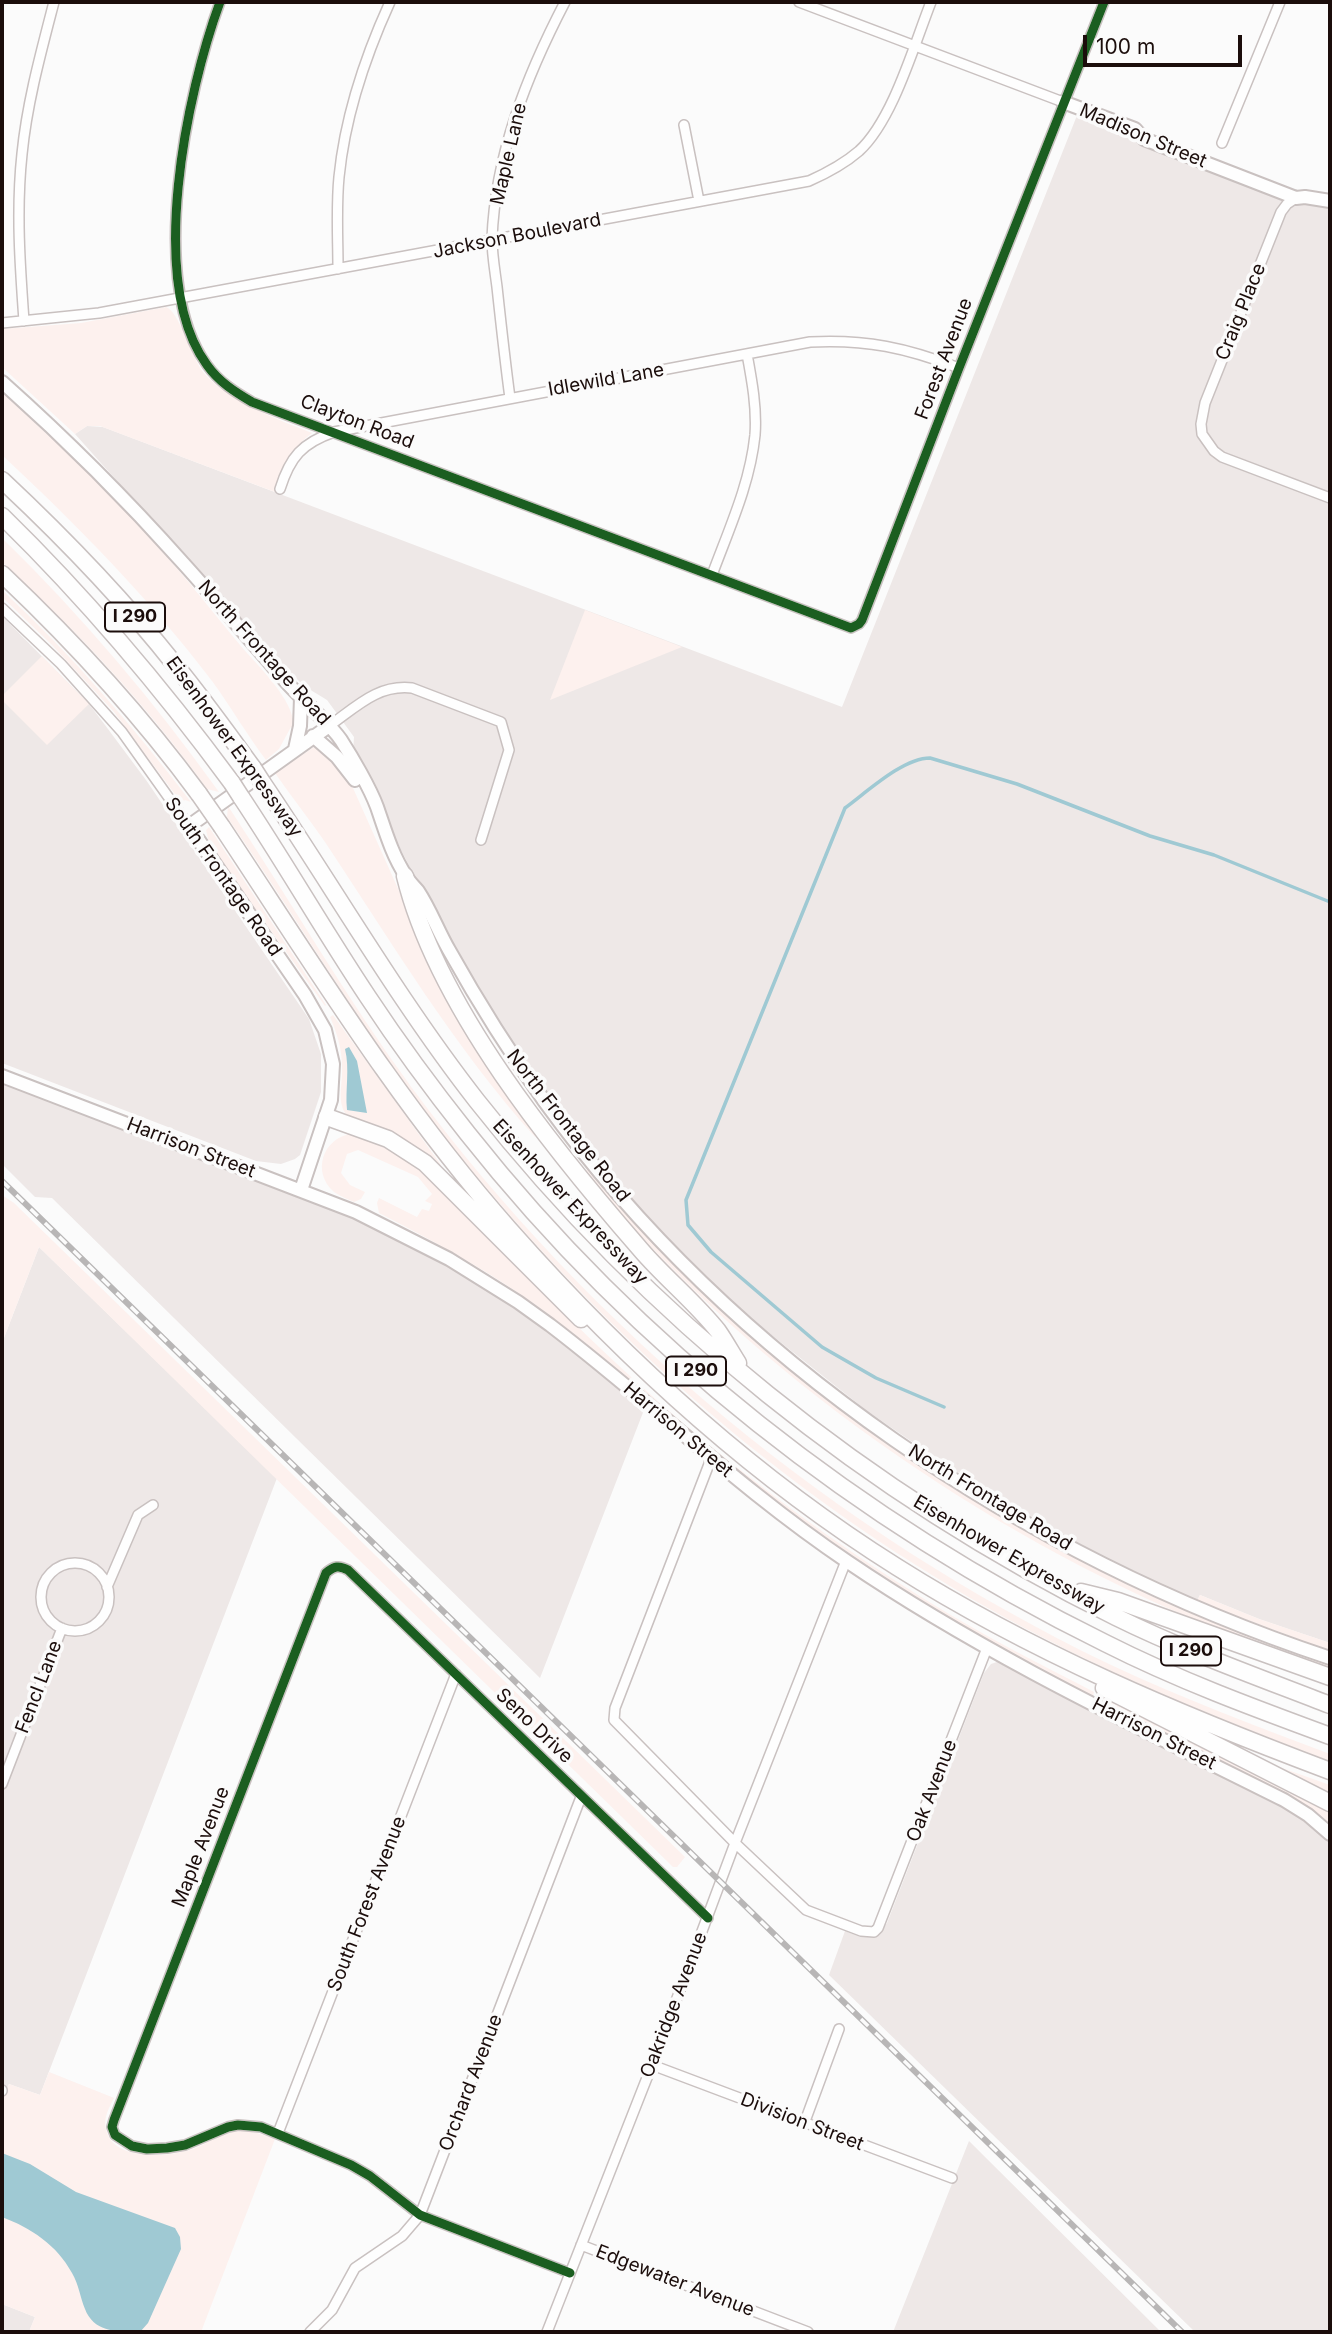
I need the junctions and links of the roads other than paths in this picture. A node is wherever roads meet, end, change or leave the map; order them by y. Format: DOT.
graph roads {
  1 [pos="54,2"];
  2 [pos="220,2"];
  3 [pos="390,2"];
  4 [pos="565,2"];
  5 [pos="799,2"];
  6 [pos="932,2"];
  7 [pos="1104,2"];
  8 [pos="1280,2"];
  9 [pos="914,45"];
  10 [pos="1063,102"];
  11 [pos="684,125"];
  12 [pos="1222,143"];
  13 [pos="1296,198"];
  14 [pos="699,201"];
  15 [pos="1330,201"];
  16 [pos="492,241"];
  17 [pos="338,269"];
  18 [pos="179,299"];
  19 [pos="24,321"];
  20 [pos="2,323"];
  21 [pos="747,354"];
  22 [pos="959,368"];
  23 [pos="2,382"];
  24 [pos="510,398"];
  25 [pos="334,432"];
  26 [pos="2,480"];
  27 [pos="281,489"];
  28 [pos="1330,498"];
  29 [pos="2,516"];
  30 [pos="2,574"];
  31 [pos="712,575"];
  32 [pos="2,608"];
  33 [pos="856,626"];
  34 [pos="301,698"];
  35 [pos="330,726"];
  36 [pos="313,736"];
  37 [pos="295,749"];
  38 [pos="379,819"];
  39 [pos="189,826"];
  40 [pos="481,840"];
  41 [pos="405,876"];
  42 [pos="2,1076"];
  43 [pos="327,1117"];
  44 [pos="301,1190"];
  45 [pos="642,1366"];
  46 [pos="746,1377"];
  47 [pos="711,1459"];
  48 [pos="153,1505"];
  49 [pos="846,1561"];
  50 [pos="332,1567"];
  51 [pos="1056,1586"];
  52 [pos="107,1587"];
  53 [pos="62,1628"];
  54 [pos="987,1648"];
  55 [pos="1330,1658"];
  56 [pos="1078,1667"];
  57 [pos="456,1674"];
  58 [pos="1330,1677"];
  59 [pos="1330,1705"];
  60 [pos="1330,1736"];
  61 [pos="1330,1771"];
  62 [pos="2,1784"];
  63 [pos="581,1797"];
  64 [pos="1330,1803"];
  65 [pos="1330,1833"];
  66 [pos="734,1843"];
  67 [pos="708,1918"];
  68 [pos="839,2029"];
  69 [pos="652,2065"];
  70 [pos="804,2124"];
  71 [pos="278,2133"];
  72 [pos="120,2140"];
  73 [pos="952,2178"];
  74 [pos="420,2215"];
  75 [pos="581,2245"];
  76 [pos="570,2273"];
  77 [pos="310,2332"];
  78 [pos="547,2332"];
  79 [pos="808,2332"];
  1 -- 19 [label="street"];
  2 -- 18 [label="street, Clayton Road"];
  3 -- 17 [label="street"];
  4 -- 16 [label="street, Maple Lane"];
  5 -- 9 [label="street, Madison Street"];
  6 -- 9 [label="street, Jackson Boulevard"];
  7 -- 10 [label="street, Forest Avenue"];
  8 -- 12 [label="street"];
  9 -- 10 [label="street, Madison Street"];
  9 -- 14 [label="street, Jackson Boulevard"];
  10 -- 13 [label="main road, Madison Street"];
  10 -- 22 [label="street, Forest Avenue"];
  11 -- 14 [label="street"];
  13 -- 15 [label="main road, Madison Street"];
  13 -- 28 [label="street, Craig Place"];
  14 -- 16 [label="street, Jackson Boulevard"];
  16 -- 17 [label="street, Jackson Boulevard"];
  16 -- 24 [label="street, Maple Lane"];
  17 -- 18 [label="street, Jackson Boulevard"];
  18 -- 19 [label="street, Jackson Boulevard"];
  18 -- 25 [label="street, Clayton Road"];
  19 -- 20 [label="street, Jackson Boulevard"];
  21 -- 22 [label="street, Idlewild Lane"];
  21 -- 24 [label="street, Idlewild Lane"];
  21 -- 31 [label="street"];
  22 -- 33 [label="street, Forest Avenue"];
  23 -- 34 [label="main road, North Frontage Road"];
  24 -- 25 [label="street, Idlewild Lane"];
  25 -- 27 [label="street, Idlewild Lane"];
  25 -- 31 [label="street, Clayton Road"];
  26 -- 46 [label="highway, Eisenhower Expressway / I 290"];
  29 -- 60 [label="highway, Eisenhower Expressway / I 290"];
  30 -- 45 [label="highway, bridge"];
  31 -- 33 [label="street, Clayton Road"];
  32 -- 39 [label="street, South Frontage Road"];
  34 -- 35 [label="main road, North Frontage Road"];
  34 -- 37 [label="main road"];
  35 -- 36 [label="main road"];
  35 -- 38 [label="main road, North Frontage Road"];
  35 -- 40 [label="street"];
  36 -- 37 [label="main road"];
  36 -- 38 [label="main road"];
  37 -- 39 [label="main road"];
  38 -- 41 [label="main road, North Frontage Road"];
  39 -- 43 [label="main road, South Frontage Road"];
  41 -- 46 [label="highway"];
  41 -- 55 [label="main road, North Frontage Road"];
  42 -- 44 [label="main road, Harrison Street"];
  43 -- 44 [label="main road, South Frontage Road"];
  43 -- 45 [label="highway"];
  44 -- 47 [label="main road, Harrison Street"];
  45 -- 56 [label="highway"];
  46 -- 51 [label="highway, Eisenhower Expressway / I 290"];
  47 -- 49 [label="main road, Harrison Street"];
  47 -- 66 [label="street"];
  48 -- 52 [label="street, Fencl Lane"];
  49 -- 54 [label="main road, Harrison Street"];
  49 -- 66 [label="street, Oakridge Avenue"];
  50 -- 57 [label="street, Seno Drive"];
  50 -- 72 [label="street, Maple Avenue"];
  51 -- 58 [label="highway"];
  51 -- 59 [label="highway, Eisenhower Expressway / I 290"];
  52 -- 53 [label="street, Fencl Lane"];
  52 -- 53 [label="street, Fencl Lane"];
  53 -- 62 [label="street, Fencl Lane"];
  54 -- 65 [label="main road, Harrison Street"];
  54 -- 66 [label="street, Oak Avenue"];
  56 -- 61 [label="highway"];
  56 -- 64 [label="highway"];
  57 -- 63 [label="street, Seno Drive"];
  57 -- 71 [label="street, South Forest Avenue"];
  63 -- 67 [label="street, Seno Drive"];
  63 -- 74 [label="street, Orchard Avenue"];
  66 -- 67 [label="street, Oakridge Avenue"];
  67 -- 69 [label="street, Oakridge Avenue"];
  68 -- 70 [label="street"];
  69 -- 70 [label="street, Division Street"];
  69 -- 75 [label="street, Oakridge Avenue"];
  70 -- 73 [label="street, Division Street"];
  71 -- 72 [label="street, Edgewater Avenue"];
  71 -- 74 [label="street, Edgewater Avenue"];
  74 -- 76 [label="street, Edgewater Avenue"];
  74 -- 77 [label="street, Orchard Avenue"];
  75 -- 76 [label="street, Oakridge Avenue"];
  75 -- 79 [label="street, Edgewater Avenue"];
  76 -- 78 [label="street, Oakridge Avenue"];
}
